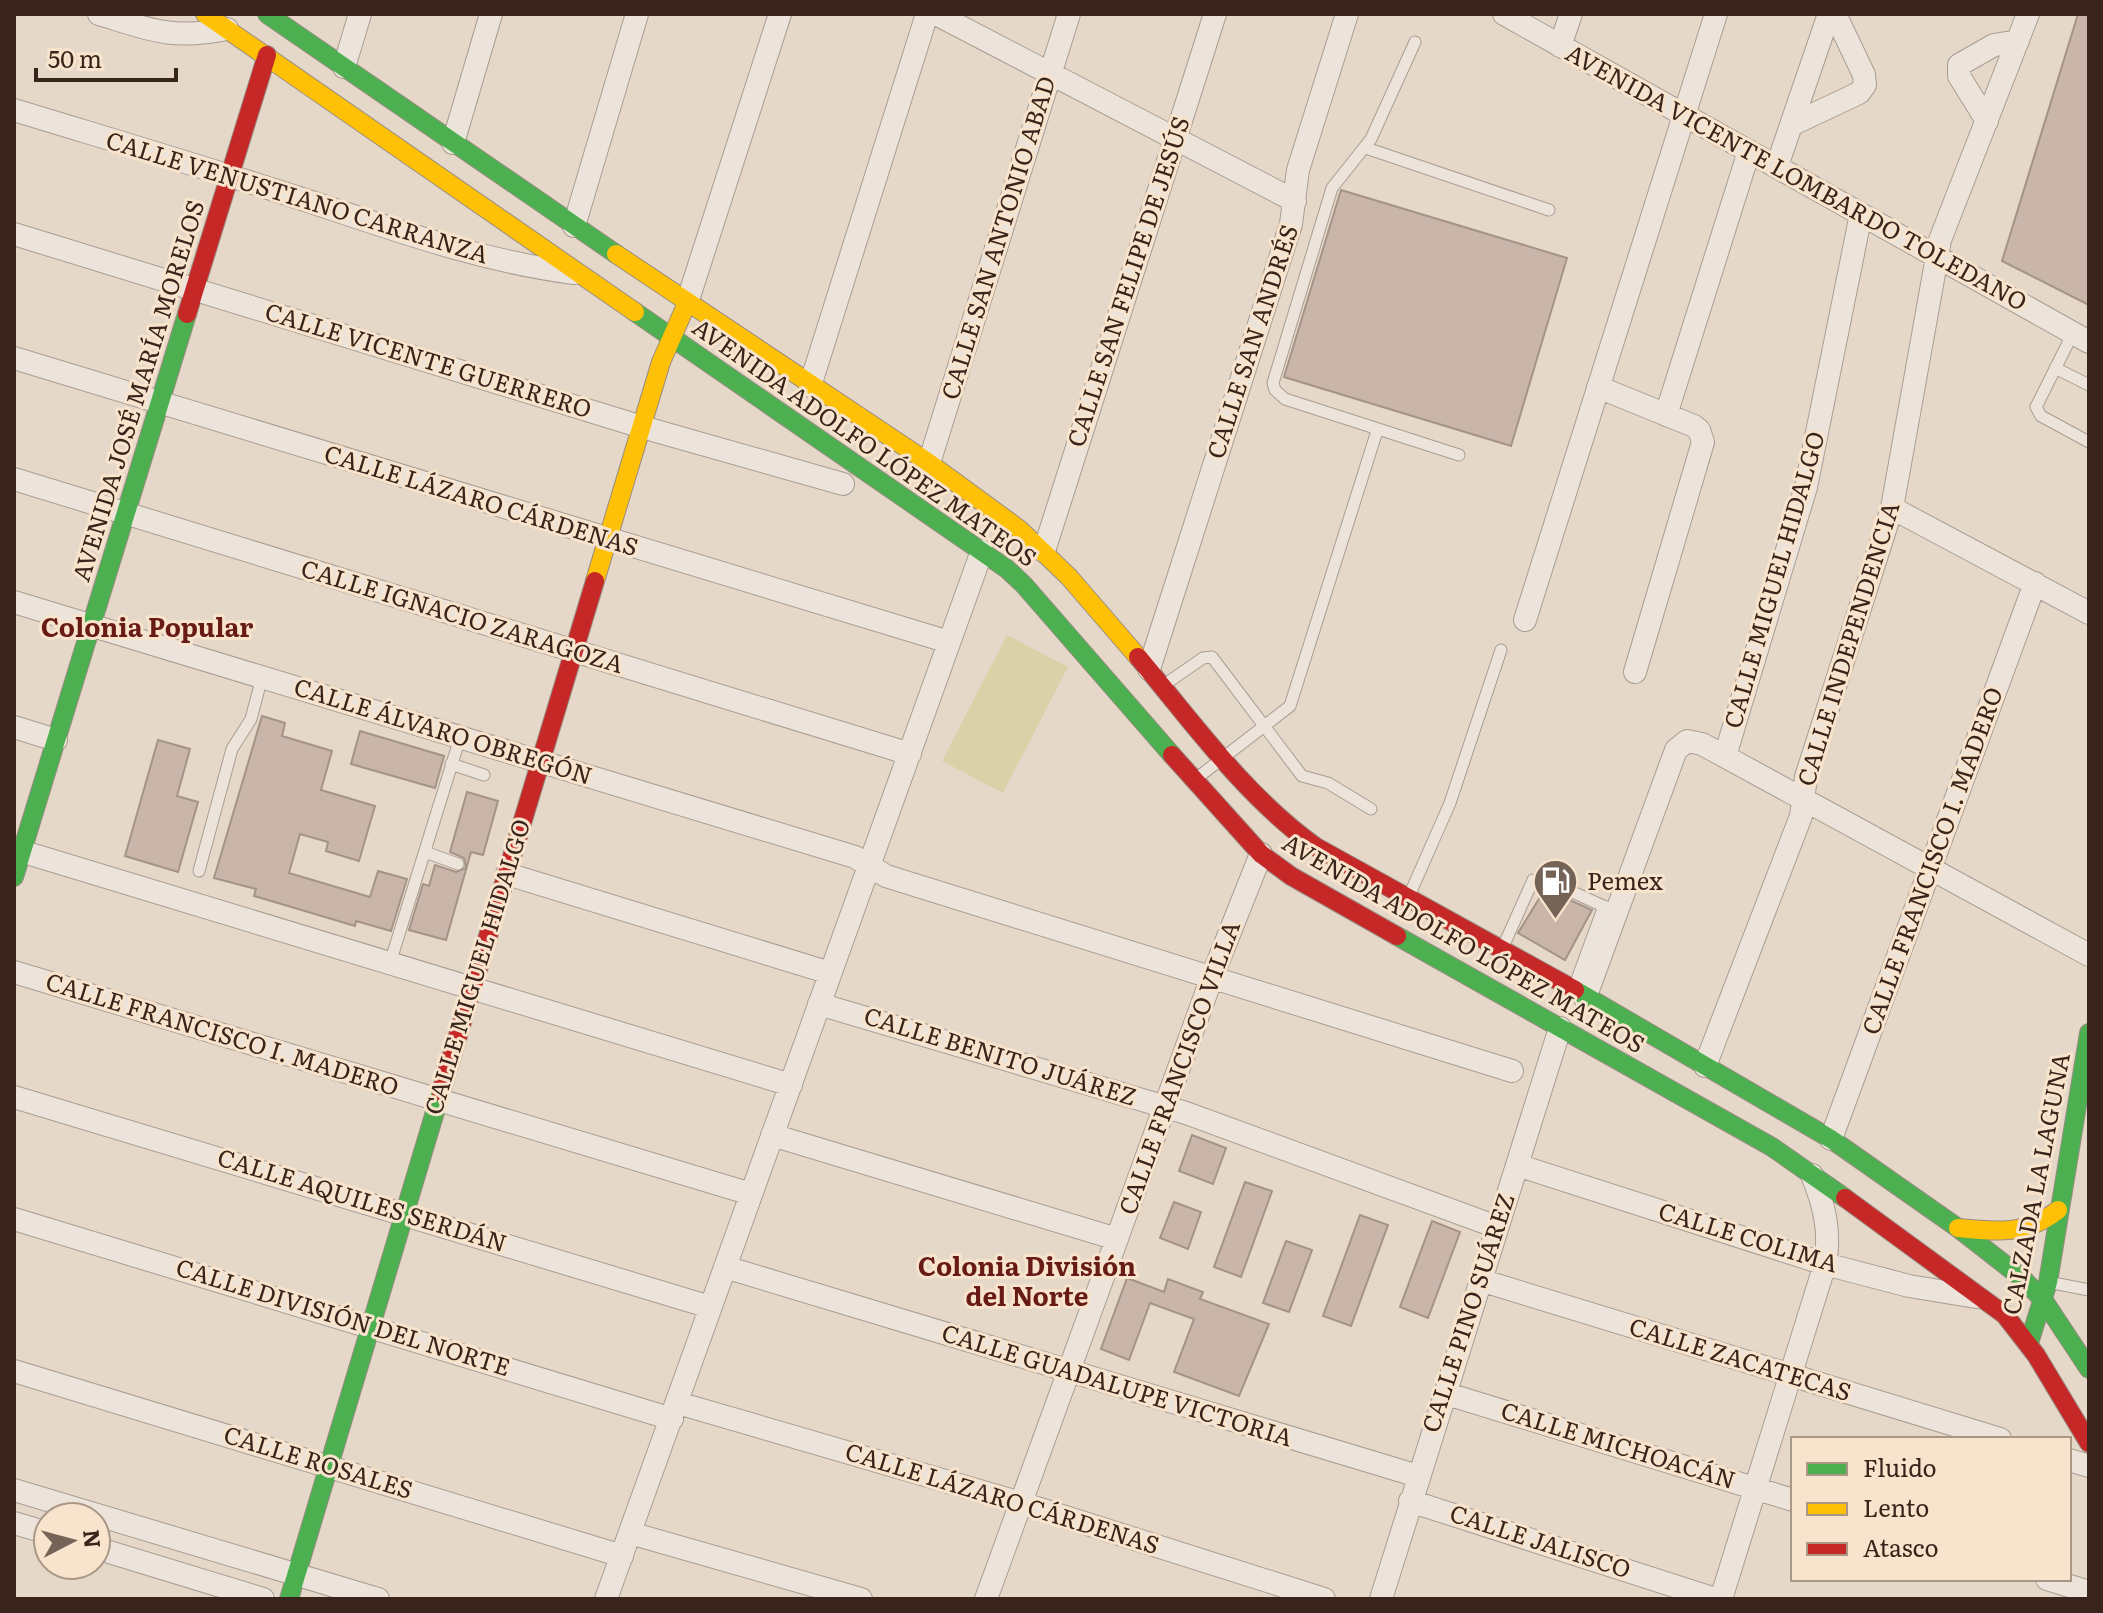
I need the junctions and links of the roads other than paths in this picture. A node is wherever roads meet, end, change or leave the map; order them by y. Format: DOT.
graph roads {
  1 [pos="99,14"];
  2 [pos="205,14"];
  3 [pos="360,14"];
  4 [pos="491,14"];
  5 [pos="637,14"];
  6 [pos="780,14"];
  7 [pos="927,14"];
  8 [pos="936,14"];
  9 [pos="1069,14"];
  10 [pos="1215,14"];
  11 [pos="1347,14"];
  12 [pos="1504,14"];
  13 [pos="1571,14"];
  14 [pos="1716,14"];
  15 [pos="1829,14"];
  16 [pos="1835,14"];
  17 [pos="2028,14"];
  18 [pos="270,15"];
  19 [pos="227,29"];
  20 [pos="2018,41"];
  21 [pos="1415,42"];
  22 [pos="1560,46"];
  23 [pos="267,55"];
  24 [pos="344,67"];
  25 [pos="1050,73"];
  26 [pos="14,110"];
  27 [pos="1684,114"];
  28 [pos="1987,121"];
  29 [pos="1791,125"];
  30 [pos="1173,139"];
  31 [pos="453,143"];
  32 [pos="1366,148"];
  33 [pos="1749,151"];
  34 [pos="1777,166"];
  35 [pos="229,175"];
  36 [pos="1295,201"];
  37 [pos="1549,210"];
  38 [pos="1861,214"];
  39 [pos="574,226"];
  40 [pos="14,234"];
  41 [pos="1937,256"];
  42 [pos="583,274"];
  43 [pos="195,288"];
  44 [pos="687,303"];
  45 [pos="672,336"];
  46 [pos="2081,338"];
  47 [pos="14,358"];
  48 [pos="2055,368"];
  49 [pos="2089,385"];
  50 [pos="810,386"];
  51 [pos="1598,387"];
  52 [pos="160,402"];
  53 [pos="1666,415"];
  54 [pos="642,427"];
  55 [pos="1377,431"];
  56 [pos="2089,442"];
  57 [pos="1459,455"];
  58 [pos="929,463"];
  59 [pos="14,479"];
  60 [pos="843,484"];
  61 [pos="1892,508"];
  62 [pos="127,512"];
  63 [pos="608,540"];
  64 [pos="982,551"];
  65 [pos="1044,551"];
  66 [pos="2035,583"];
  67 [pos="14,602"];
  68 [pos="2089,613"];
  69 [pos="1525,620"];
  70 [pos="92,626"];
  71 [pos="949,642"];
  72 [pos="1501,650"];
  73 [pos="575,652"];
  74 [pos="1635,672"];
  75 [pos="262,677"];
  76 [pos="1156,677"];
  77 [pos="14,727"];
  78 [pos="1264,728"];
  79 [pos="460,738"];
  80 [pos="56,740"];
  81 [pos="910,754"];
  82 [pos="1725,756"];
  83 [pos="1225,757"];
  84 [pos="541,762"];
  85 [pos="451,764"];
  86 [pos="484,775"];
  87 [pos="1195,779"];
  88 [pos="1803,798"];
  89 [pos="1371,809"];
  90 [pos="18,850"];
  91 [pos="425,852"];
  92 [pos="1261,854"];
  93 [pos="458,864"];
  94 [pos="870,867"];
  95 [pos="1929,868"];
  96 [pos="199,871"];
  97 [pos="507,874"];
  98 [pos="14,877"];
  99 [pos="1407,900"];
  100 [pos="1610,909"];
  101 [pos="1520,943"];
  102 [pos="1504,944"];
  103 [pos="2089,955"];
  104 [pos="390,963"];
  105 [pos="1567,968"];
  106 [pos="14,972"];
  107 [pos="830,973"];
  108 [pos="1212,977"];
  109 [pos="1582,986"];
  110 [pos="473,988"];
  111 [pos="819,1004"];
  112 [pos="1560,1028"];
  113 [pos="2089,1033"];
  114 [pos="1650,1056"];
  115 [pos="1705,1066"];
  116 [pos="1512,1071"];
  117 [pos="791,1085"];
  118 [pos="2084,1091"];
  119 [pos="14,1097"];
  120 [pos="437,1100"];
  121 [pos="1167,1107"];
  122 [pos="772,1135"];
  123 [pos="1831,1139"];
  124 [pos="1517,1165"];
  125 [pos="1812,1174"];
  126 [pos="751,1194"];
  127 [pos="2058,1210"];
  128 [pos="404,1213"];
  129 [pos="14,1219"];
  130 [pos="1497,1227"];
  131 [pos="1958,1228"];
  132 [pos="1117,1239"];
  133 [pos="1825,1264"];
  134 [pos="725,1267"];
  135 [pos="1480,1280"];
  136 [pos="2048,1282"];
  137 [pos="2089,1290"];
  138 [pos="1983,1298"];
  139 [pos="2044,1301"];
  140 [pos="710,1307"];
  141 [pos="369,1326"];
  142 [pos="2029,1343"];
  143 [pos="2089,1369"];
  144 [pos="14,1371"];
  145 [pos="1070,1371"];
  146 [pos="1790,1376"];
  147 [pos="1444,1393"];
  148 [pos="675,1411"];
  149 [pos="1993,1437"];
  150 [pos="2089,1443"];
  151 [pos="329,1465"];
  152 [pos="1418,1476"];
  153 [pos="1754,1488"];
  154 [pos="14,1490"];
  155 [pos="1791,1499"];
  156 [pos="1410,1501"];
  157 [pos="1021,1503"];
  158 [pos="630,1533"];
  159 [pos="112,1553"];
  160 [pos="622,1556"];
  161 [pos="296,1575"];
  162 [pos="2053,1581"];
  163 [pos="2089,1592"];
  164 [pos="263,1599"];
  165 [pos="289,1599"];
  166 [pos="378,1599"];
  167 [pos="606,1599"];
  168 [pos="861,1599"];
  169 [pos="986,1599"];
  170 [pos="1324,1599"];
  171 [pos="1381,1599"];
  172 [pos="1715,1599"];
  173 [pos="1721,1599"];
  1 -- 19 [label="street"];
  2 -- 19 [label="main road, AVENIDA ADOLFO LÓPEZ MATEOS"];
  3 -- 24 [label="street"];
  4 -- 31 [label="street"];
  5 -- 39 [label="street"];
  6 -- 44 [label="street"];
  7 -- 50 [label="street"];
  8 -- 25 [label="street"];
  9 -- 25 [label="street, CALLE SAN ANTONIO ABAD"];
  10 -- 30 [label="street, CALLE SAN FELIPE DE JESÚS"];
  11 -- 36 [label="street, CALLE SAN ANDRÉS"];
  12 -- 22 [label="street, AVENIDA VICENTE LOMBARDO TOLEDANO"];
  13 -- 22 [label="street"];
  14 -- 27 [label="street"];
  15 -- 29 [label="street"];
  16 -- 29 [label="street"];
  17 -- 20 [label="street, CALLE INDEPENDENCIA"];
  18 -- 24 [label="main road, AVENIDA ADOLFO LÓPEZ MATEOS"];
  19 -- 23 [label="main road, AVENIDA ADOLFO LÓPEZ MATEOS"];
  20 -- 28 [label="street, CALLE INDEPENDENCIA"];
  20 -- 28 [label="street"];
  21 -- 32 [label="lane"];
  22 -- 27 [label="street, AVENIDA VICENTE LOMBARDO TOLEDANO"];
  23 -- 35 [label="main road, AVENIDA JOSÉ MARÍA MORELOS"];
  23 -- 42 [label="main road, AVENIDA ADOLFO LÓPEZ MATEOS"];
  24 -- 31 [label="main road, AVENIDA ADOLFO LÓPEZ MATEOS"];
  25 -- 30 [label="street"];
  25 -- 58 [label="street, CALLE SAN ANTONIO ABAD"];
  26 -- 35 [label="street, CALLE VENUSTIANO CARRANZA"];
  27 -- 33 [label="street, AVENIDA VICENTE LOMBARDO TOLEDANO"];
  27 -- 51 [label="street"];
  28 -- 41 [label="street, CALLE INDEPENDENCIA"];
  29 -- 34 [label="street"];
  30 -- 36 [label="street"];
  30 -- 65 [label="street, CALLE SAN FELIPE DE JESÚS"];
  31 -- 39 [label="main road, AVENIDA ADOLFO LÓPEZ MATEOS"];
  32 -- 37 [label="lane"];
  32 -- 55 [label="lane"];
  33 -- 34 [label="street, AVENIDA VICENTE LOMBARDO TOLEDANO"];
  33 -- 53 [label="street"];
  34 -- 38 [label="street, AVENIDA VICENTE LOMBARDO TOLEDANO"];
  35 -- 42 [label="street, CALLE VENUSTIANO CARRANZA"];
  35 -- 43 [label="main road, AVENIDA JOSÉ MARÍA MORELOS"];
  36 -- 76 [label="street, CALLE SAN ANDRÉS"];
  38 -- 41 [label="street, AVENIDA VICENTE LOMBARDO TOLEDANO"];
  38 -- 82 [label="street, CALLE MIGUEL HIDALGO"];
  39 -- 44 [label="main road, AVENIDA ADOLFO LÓPEZ MATEOS"];
  40 -- 43 [label="street, CALLE VICENTE GUERRERO"];
  41 -- 46 [label="street, AVENIDA VICENTE LOMBARDO TOLEDANO"];
  41 -- 61 [label="street, CALLE INDEPENDENCIA"];
  42 -- 45 [label="main road, AVENIDA ADOLFO LÓPEZ MATEOS"];
  43 -- 52 [label="main road, AVENIDA JOSÉ MARÍA MORELOS"];
  43 -- 54 [label="street, CALLE VICENTE GUERRERO"];
  44 -- 45 [label="main road, CALLE MIGUEL HIDALGO"];
  44 -- 50 [label="main road, AVENIDA ADOLFO LÓPEZ MATEOS"];
  45 -- 54 [label="main road, CALLE MIGUEL HIDALGO"];
  45 -- 64 [label="main road, AVENIDA ADOLFO LÓPEZ MATEOS"];
  46 -- 48 [label="lane"];
  47 -- 52 [label="street, CALLE LÁZARO CÁRDENAS"];
  48 -- 49 [label="lane"];
  48 -- 56 [label="lane"];
  50 -- 58 [label="main road, AVENIDA ADOLFO LÓPEZ MATEOS"];
  51 -- 53 [label="street"];
  51 -- 69 [label="street"];
  52 -- 62 [label="main road, AVENIDA JOSÉ MARÍA MORELOS"];
  52 -- 63 [label="street, CALLE LÁZARO CÁRDENAS"];
  53 -- 74 [label="street"];
  54 -- 60 [label="street, CALLE VICENTE GUERRERO"];
  54 -- 63 [label="main road, CALLE MIGUEL HIDALGO"];
  55 -- 57 [label="lane"];
  55 -- 78 [label="lane"];
  58 -- 65 [label="main road, AVENIDA ADOLFO LÓPEZ MATEOS"];
  59 -- 62 [label="street, CALLE IGNACIO ZARAGOZA"];
  61 -- 66 [label="street"];
  61 -- 88 [label="street, CALLE INDEPENDENCIA"];
  62 -- 70 [label="main road, AVENIDA JOSÉ MARÍA MORELOS"];
  62 -- 73 [label="street, CALLE IGNACIO ZARAGOZA"];
  63 -- 71 [label="street, CALLE LÁZARO CÁRDENAS"];
  63 -- 73 [label="main road, CALLE MIGUEL HIDALGO"];
  64 -- 71 [label="street"];
  64 -- 87 [label="main road, AVENIDA ADOLFO LÓPEZ MATEOS"];
  65 -- 76 [label="main road, AVENIDA ADOLFO LÓPEZ MATEOS"];
  66 -- 68 [label="street"];
  66 -- 95 [label="street, CALLE FRANCISCO I. MADERO"];
  67 -- 70 [label="street, CALLE ÁLVARO OBREGÓN"];
  70 -- 75 [label="street, CALLE ÁLVARO OBREGÓN"];
  70 -- 80 [label="main road, AVENIDA JOSÉ MARÍA MORELOS"];
  71 -- 81 [label="street"];
  72 -- 99 [label="lane"];
  73 -- 81 [label="street, CALLE IGNACIO ZARAGOZA"];
  73 -- 84 [label="main road, CALLE MIGUEL HIDALGO"];
  75 -- 79 [label="street, CALLE ÁLVARO OBREGÓN"];
  75 -- 96 [label="lane"];
  76 -- 78 [label="lane"];
  76 -- 83 [label="main road, AVENIDA ADOLFO LÓPEZ MATEOS"];
  77 -- 80 [label="street"];
  78 -- 83 [label="lane"];
  78 -- 89 [label="lane"];
  79 -- 84 [label="street, CALLE ÁLVARO OBREGÓN"];
  79 -- 85 [label="lane"];
  80 -- 90 [label="main road, AVENIDA JOSÉ MARÍA MORELOS"];
  81 -- 94 [label="street"];
  82 -- 88 [label="street"];
  82 -- 100 [label="street"];
  83 -- 87 [label="lane"];
  83 -- 99 [label="main road, AVENIDA ADOLFO LÓPEZ MATEOS"];
  84 -- 94 [label="street, CALLE ÁLVARO OBREGÓN"];
  84 -- 97 [label="main road, CALLE MIGUEL HIDALGO"];
  85 -- 86 [label="lane"];
  85 -- 91 [label="lane"];
  87 -- 92 [label="main road, AVENIDA ADOLFO LÓPEZ MATEOS"];
  88 -- 95 [label="street"];
  88 -- 115 [label="street, CALLE INDEPENDENCIA"];
  90 -- 98 [label="main road, AVENIDA JOSÉ MARÍA MORELOS"];
  90 -- 104 [label="street"];
  91 -- 93 [label="lane"];
  91 -- 104 [label="lane"];
  92 -- 108 [label="street, CALLE FRANCISCO VILLA"];
  92 -- 112 [label="main road, AVENIDA ADOLFO LÓPEZ MATEOS"];
  94 -- 107 [label="street"];
  94 -- 108 [label="street"];
  95 -- 103 [label="street"];
  95 -- 123 [label="street, CALLE FRANCISCO I. MADERO"];
  97 -- 107 [label="street"];
  97 -- 110 [label="main road, CALLE MIGUEL HIDALGO"];
  99 -- 102 [label="main road, AVENIDA ADOLFO LÓPEZ MATEOS"];
  100 -- 102 [label="lane"];
  100 -- 109 [label="street"];
  101 -- 102 [label="lane"];
  102 -- 109 [label="main road, AVENIDA ADOLFO LÓPEZ MATEOS"];
  104 -- 110 [label="street"];
  105 -- 109 [label="lane"];
  106 -- 120 [label="street, CALLE FRANCISCO I. MADERO"];
  107 -- 111 [label="street"];
  108 -- 116 [label="street"];
  108 -- 121 [label="street, CALLE FRANCISCO VILLA"];
  109 -- 114 [label="main road, AVENIDA ADOLFO LÓPEZ MATEOS"];
  110 -- 117 [label="street"];
  110 -- 120 [label="main road, CALLE MIGUEL HIDALGO"];
  111 -- 117 [label="street"];
  111 -- 121 [label="street, CALLE BENITO JUÁREZ"];
  112 -- 114 [label="main road, AVENIDA ADOLFO LÓPEZ MATEOS"];
  112 -- 124 [label="street, CALLE PINO SUÁREZ"];
  113 -- 118 [label="main road, CALZADA LA LAGUNA"];
  114 -- 115 [label="main road, AVENIDA ADOLFO LÓPEZ MATEOS"];
  114 -- 125 [label="main road, AVENIDA ADOLFO LÓPEZ MATEOS"];
  115 -- 123 [label="main road, AVENIDA ADOLFO LÓPEZ MATEOS"];
  117 -- 122 [label="street"];
  118 -- 127 [label="main road, CALZADA LA LAGUNA"];
  119 -- 128 [label="street, CALLE AQUILES SERDÁN"];
  120 -- 126 [label="street, CALLE FRANCISCO I. MADERO"];
  120 -- 128 [label="main road, CALLE MIGUEL HIDALGO"];
  121 -- 130 [label="street, CALLE BENITO JUÁREZ"];
  121 -- 132 [label="street, CALLE FRANCISCO VILLA"];
  122 -- 126 [label="street"];
  122 -- 132 [label="street"];
  123 -- 131 [label="main road, AVENIDA ADOLFO LÓPEZ MATEOS"];
  124 -- 130 [label="street, CALLE PINO SUÁREZ"];
  124 -- 133 [label="street, CALLE COLIMA"];
  125 -- 133 [label="street"];
  125 -- 138 [label="main road, AVENIDA ADOLFO LÓPEZ MATEOS"];
  126 -- 134 [label="street"];
  127 -- 131 [label="main road"];
  127 -- 136 [label="main road, CALZADA LA LAGUNA"];
  128 -- 140 [label="street, CALLE AQUILES SERDÁN"];
  128 -- 141 [label="main road, CALLE MIGUEL HIDALGO"];
  129 -- 141 [label="street, CALLE DIVISIÓN DEL NORTE"];
  130 -- 135 [label="street, CALLE PINO SUÁREZ"];
  131 -- 139 [label="main road, AVENIDA ADOLFO LÓPEZ MATEOS"];
  132 -- 145 [label="street, CALLE FRANCISCO VILLA"];
  133 -- 138 [label="street, CALLE COLIMA"];
  133 -- 146 [label="street"];
  134 -- 140 [label="street"];
  134 -- 145 [label="street, CALLE GUADALUPE VICTORIA"];
  135 -- 146 [label="street, CALLE ZACATECAS"];
  135 -- 147 [label="street, CALLE PINO SUÁREZ"];
  136 -- 137 [label="lane"];
  136 -- 139 [label="main road, CALZADA LA LAGUNA"];
  138 -- 142 [label="main road, AVENIDA ADOLFO LÓPEZ MATEOS"];
  139 -- 142 [label="main road, CALZADA LA LAGUNA"];
  139 -- 143 [label="main road, AVENIDA ADOLFO LÓPEZ MATEOS"];
  140 -- 148 [label="street"];
  141 -- 148 [label="street, CALLE DIVISIÓN DEL NORTE"];
  141 -- 151 [label="main road, CALLE MIGUEL HIDALGO"];
  142 -- 150 [label="main road, AVENIDA ADOLFO LÓPEZ MATEOS"];
  144 -- 151 [label="street, CALLE ROSALES"];
  145 -- 152 [label="street, CALLE GUADALUPE VICTORIA"];
  145 -- 157 [label="street, CALLE FRANCISCO VILLA"];
  146 -- 149 [label="street, CALLE ZACATECAS"];
  146 -- 153 [label="street"];
  147 -- 152 [label="street, CALLE PINO SUÁREZ"];
  147 -- 153 [label="street, CALLE MICHOACÁN"];
  148 -- 157 [label="street, CALLE LÁZARO CÁRDENAS"];
  148 -- 158 [label="street"];
  151 -- 160 [label="street, CALLE ROSALES"];
  151 -- 161 [label="main road, CALLE MIGUEL HIDALGO"];
  152 -- 156 [label="street, CALLE PINO SUÁREZ"];
  153 -- 155 [label="street, CALLE MICHOACÁN"];
  153 -- 173 [label="street"];
  154 -- 161 [label="street"];
  156 -- 171 [label="street, CALLE PINO SUÁREZ"];
  156 -- 172 [label="street, CALLE JALISCO"];
  157 -- 169 [label="street, CALLE FRANCISCO VILLA"];
  157 -- 170 [label="street, CALLE LÁZARO CÁRDENAS"];
  158 -- 160 [label="street"];
  158 -- 168 [label="street"];
  159 -- 164 [label="street"];
  160 -- 167 [label="street"];
  161 -- 165 [label="main road, CALLE MIGUEL HIDALGO"];
  161 -- 166 [label="street"];
  162 -- 163 [label="street"];
}
